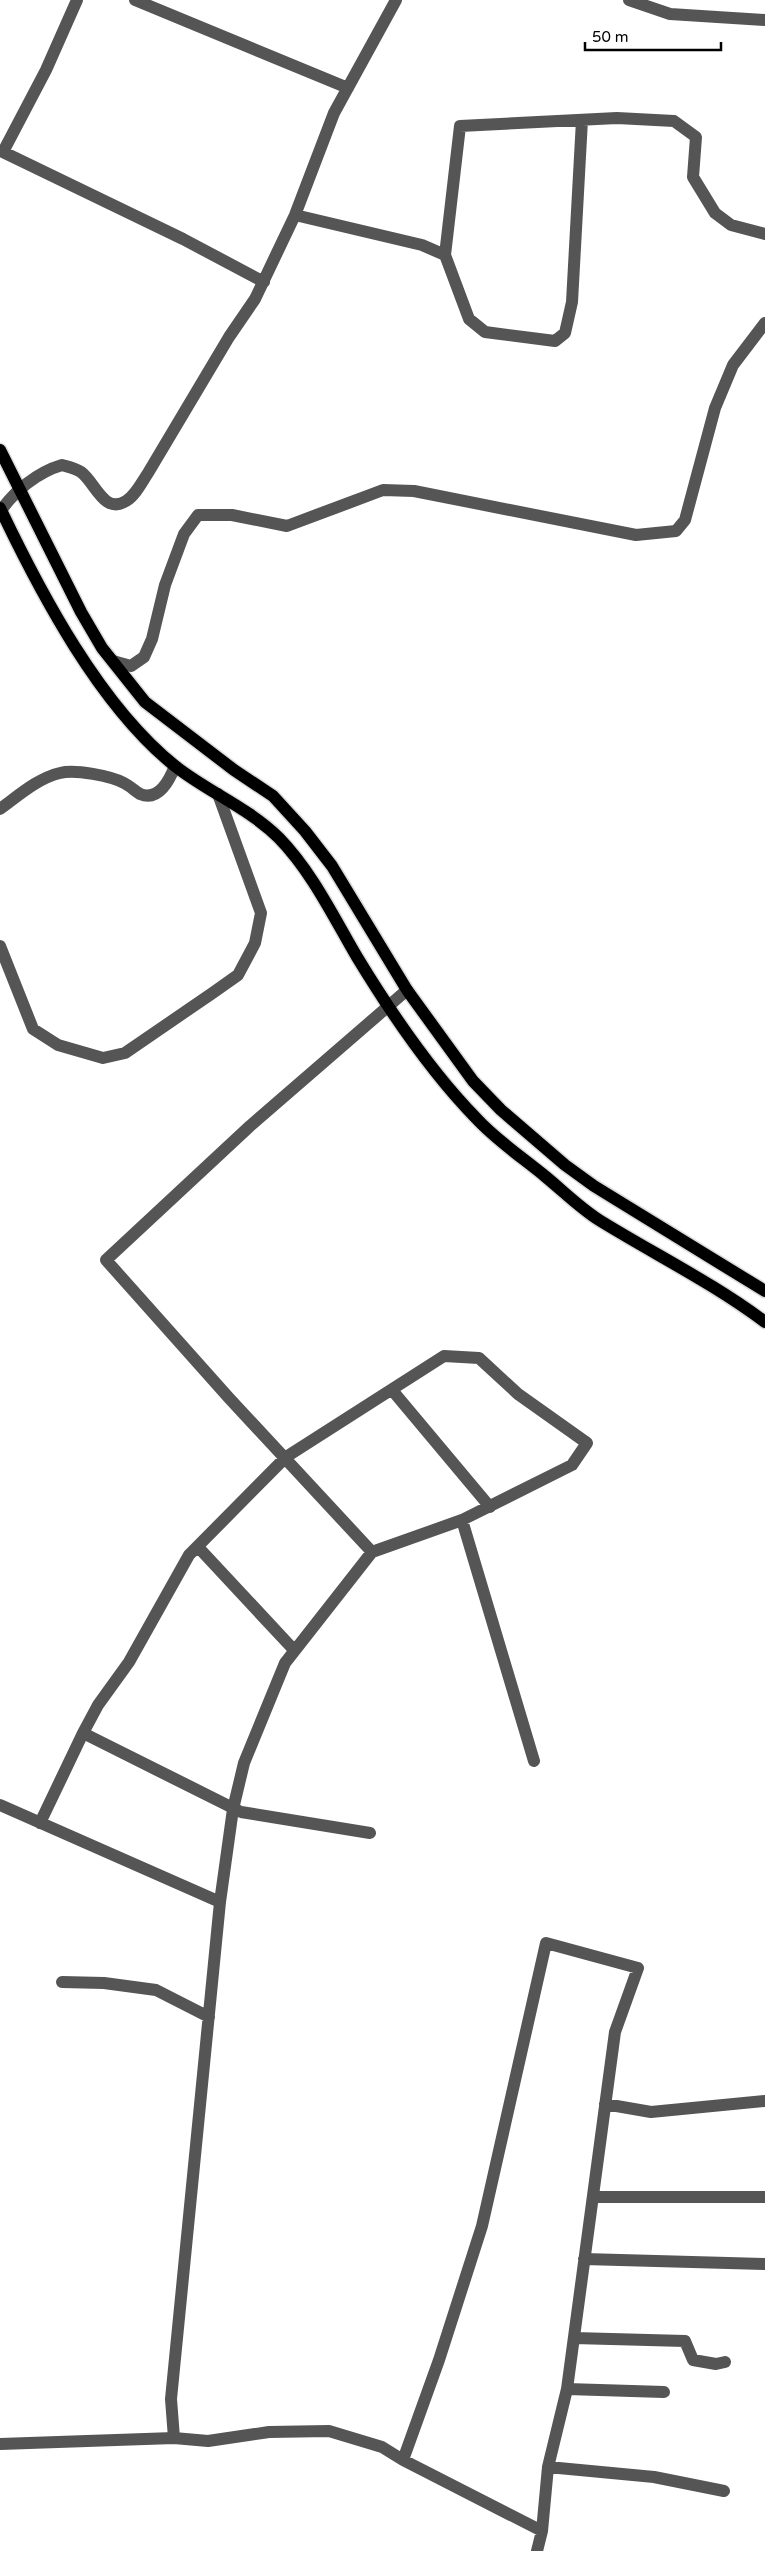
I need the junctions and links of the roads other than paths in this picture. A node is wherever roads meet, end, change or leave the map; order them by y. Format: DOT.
graph roads {
  1 [pos="77,0"];
  2 [pos="135,0"];
  3 [pos="396,0"];
  4 [pos="629,0"];
  5 [pos="765,20"];
  6 [pos="348,88"];
  7 [pos="582,120"];
  8 [pos="295,215"];
  9 [pos="765,234"];
  10 [pos="444,255"];
  11 [pos="264,282"];
  12 [pos="765,323"];
  13 [pos="0,450"];
  14 [pos="20,488"];
  15 [pos="0,510"];
  16 [pos="113,661"];
  17 [pos="176,766"];
  18 [pos="218,794"];
  19 [pos="0,808"];
  20 [pos="0,946"];
  21 [pos="407,990"];
  22 [pos="389,1005"];
  23 [pos="765,1291"];
  24 [pos="765,1322"];
  25 [pos="392,1390"];
  26 [pos="286,1457"];
  27 [pos="490,1506"];
  28 [pos="462,1520"];
  29 [pos="198,1547"];
  30 [pos="372,1552"];
  31 [pos="294,1650"];
  32 [pos="83,1733"];
  33 [pos="534,1762"];
  34 [pos="0,1805"];
  35 [pos="233,1809"];
  36 [pos="40,1823"];
  37 [pos="370,1833"];
  38 [pos="220,1902"];
  39 [pos="62,1982"];
  40 [pos="209,2017"];
  41 [pos="765,2101"];
  42 [pos="605,2104"];
  43 [pos="593,2197"];
  44 [pos="765,2198"];
  45 [pos="584,2259"];
  46 [pos="765,2264"];
  47 [pos="574,2338"];
  48 [pos="724,2362"];
  49 [pos="567,2389"];
  50 [pos="664,2392"];
  51 [pos="174,2438"];
  52 [pos="0,2444"];
  53 [pos="403,2460"];
  54 [pos="548,2467"];
  55 [pos="724,2491"];
  56 [pos="542,2531"];
  57 [pos="537,2551"];
  1 -- 11 [label="street"];
  2 -- 6 [label="street"];
  3 -- 6 [label="street"];
  4 -- 5 [label="street"];
  6 -- 8 [label="street"];
  7 -- 9 [label="street"];
  7 -- 10 [label="street"];
  7 -- 10 [label="street"];
  8 -- 10 [label="street"];
  8 -- 11 [label="street"];
  11 -- 14 [label="street"];
  12 -- 16 [label="street"];
  13 -- 14 [label="main road"];
  14 -- 15 [label="street"];
  14 -- 16 [label="main road"];
  15 -- 17 [label="main road"];
  16 -- 21 [label="main road"];
  17 -- 18 [label="main road"];
  17 -- 19 [label="street"];
  18 -- 20 [label="street"];
  18 -- 22 [label="main road"];
  21 -- 22 [label="street"];
  21 -- 23 [label="main road"];
  22 -- 24 [label="main road"];
  22 -- 26 [label="street"];
  25 -- 26 [label="street"];
  25 -- 27 [label="street"];
  25 -- 27 [label="street"];
  26 -- 29 [label="street"];
  26 -- 30 [label="street"];
  27 -- 28 [label="street"];
  28 -- 30 [label="street"];
  28 -- 33 [label="street"];
  29 -- 31 [label="street"];
  29 -- 32 [label="street"];
  30 -- 31 [label="street"];
  31 -- 35 [label="street"];
  32 -- 35 [label="street"];
  32 -- 36 [label="street"];
  34 -- 36 [label="street"];
  35 -- 37 [label="street"];
  35 -- 38 [label="street"];
  36 -- 38 [label="street"];
  38 -- 40 [label="street"];
  39 -- 40 [label="street"];
  40 -- 51 [label="street"];
  41 -- 42 [label="street"];
  42 -- 43 [label="street"];
  42 -- 53 [label="street"];
  43 -- 44 [label="street"];
  43 -- 45 [label="street"];
  45 -- 46 [label="street"];
  45 -- 47 [label="street"];
  47 -- 48 [label="street"];
  47 -- 49 [label="street"];
  49 -- 50 [label="street"];
  49 -- 54 [label="street"];
  51 -- 52 [label="street"];
  51 -- 53 [label="street"];
  53 -- 56 [label="street"];
  54 -- 55 [label="street"];
  54 -- 56 [label="street"];
  56 -- 57 [label="street"];
}
